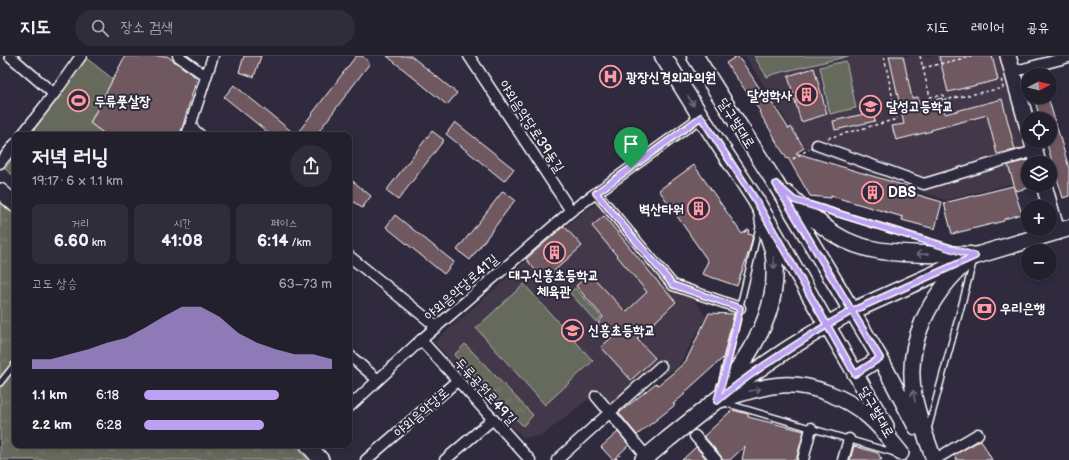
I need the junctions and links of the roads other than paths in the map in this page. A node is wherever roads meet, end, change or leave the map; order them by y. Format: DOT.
graph roads {
  1 [pos="10,56"];
  2 [pos="80,56"];
  3 [pos="178,56"];
  4 [pos="213,56"];
  5 [pos="469,56"];
  6 [pos="663,56"];
  7 [pos="695,56"];
  8 [pos="1008,56"];
  9 [pos="1069,57"];
  10 [pos="1006,74"];
  11 [pos="206,76"];
  12 [pos="54,94"];
  13 [pos="1021,112"];
  14 [pos="701,117"];
  15 [pos="188,131"];
  16 [pos="24,132"];
  17 [pos="817,144"];
  18 [pos="12,148"];
  19 [pos="1035,152"];
  20 [pos="0,163"];
  21 [pos="776,184"];
  22 [pos="0,191"];
  23 [pos="1047,192"];
  24 [pos="596,193"];
  25 [pos="755,199"];
  26 [pos="794,200"];
  27 [pos="12,201"];
  28 [pos="571,211"];
  29 [pos="1063,230"];
  30 [pos="975,256"];
  31 [pos="352,258"];
  32 [pos="740,308"];
  33 [pos="847,314"];
  34 [pos="827,325"];
  35 [pos="437,327"];
  36 [pos="421,340"];
  37 [pos="352,358"];
  38 [pos="880,358"];
  39 [pos="661,366"];
  40 [pos="12,368"];
  41 [pos="855,374"];
  42 [pos="378,380"];
  43 [pos="458,380"];
  44 [pos="0,383"];
  45 [pos="596,396"];
  46 [pos="717,401"];
  47 [pos="352,404"];
  48 [pos="610,413"];
  49 [pos="493,419"];
  50 [pos="811,428"];
  51 [pos="978,434"];
  52 [pos="695,436"];
  53 [pos="926,436"];
  54 [pos="849,440"];
  55 [pos="311,448"];
  56 [pos="903,456"];
  57 [pos="645,458"];
  58 [pos="321,460"];
  59 [pos="366,460"];
  60 [pos="445,460"];
  61 [pos="530,460"];
  62 [pos="557,460"];
  63 [pos="716,460"];
  64 [pos="803,460"];
  65 [pos="843,460"];
  66 [pos="934,460"];
  1 -- 12 [label="street"];
  2 -- 12 [label="street"];
  3 -- 11 [label="street"];
  4 -- 11 [label="street"];
  5 -- 28 [label="street, 야외음악당로39동길"];
  6 -- 14 [label="main road, 달구벌대로, one-way"];
  7 -- 21 [label="main road, 달구벌대로"];
  8 -- 10 [label="main road"];
  9 -- 10 [label="street"];
  10 -- 13 [label="main road"];
  11 -- 15 [label="street"];
  12 -- 16 [label="street"];
  14 -- 24 [label="street, 야외음악당로41길"];
  14 -- 25 [label="main road, 달구벌대로"];
  17 -- 19 [label="street"];
  18 -- 20 [label="street"];
  21 -- 26 [label="main road"];
  21 -- 33 [label="main road, 달구벌대로"];
  22 -- 27 [label="main road"];
  23 -- 29 [label="main road"];
  24 -- 28 [label="street, 야외음악당로41길"];
  24 -- 32 [label="street"];
  25 -- 32 [label="lane"];
  25 -- 34 [label="main road, 달구벌대로"];
  25 -- 46 [label="main road, one-way"];
  26 -- 30 [label="lane"];
  30 -- 26 [label="main road, one-way"];
  28 -- 35 [label="street, 야외음악당로41길"];
  29 -- 30 [label="main road"];
  30 -- 33 [label="main road"];
  30 -- 53 [label="lane"];
  53 -- 30 [label="main road, one-way"];
  31 -- 35 [label="street"];
  32 -- 46 [label="lane"];
  33 -- 34 [label="main road"];
  33 -- 38 [label="main road, 달구벌대로"];
  34 -- 41 [label="main road, 달구벌대로"];
  34 -- 46 [label="main road"];
  35 -- 36 [label="street, 야외음악당로41길"];
  36 -- 42 [label="street, 야외음악당로41길"];
  36 -- 43 [label="street, 두류공원로49길"];
  37 -- 42 [label="street"];
  38 -- 41 [label="main road"];
  38 -- 66 [label="main road, 달구벌대로"];
  39 -- 48 [label="street"];
  40 -- 44 [label="lane"];
  41 -- 56 [label="main road, 달구벌대로"];
  42 -- 47 [label="street, 야외음악당로41길"];
  43 -- 49 [label="street, 두류공원로49길"];
  43 -- 59 [label="street, 야외음악당로"];
  45 -- 48 [label="street"];
  46 -- 50 [label="lane"];
  46 -- 56 [label="main road, one-way"];
  46 -- 57 [label="main road"];
  48 -- 57 [label="street"];
  48 -- 62 [label="street"];
  49 -- 60 [label="street"];
  49 -- 61 [label="street, 두류공원로49길"];
  50 -- 54 [label="lane"];
  50 -- 64 [label="street"];
  51 -- 66 [label="street"];
  52 -- 63 [label="street"];
  53 -- 66 [label="main road"];
  54 -- 56 [label="lane"];
  54 -- 65 [label="street"];
  55 -- 58 [label="main road"];
}
